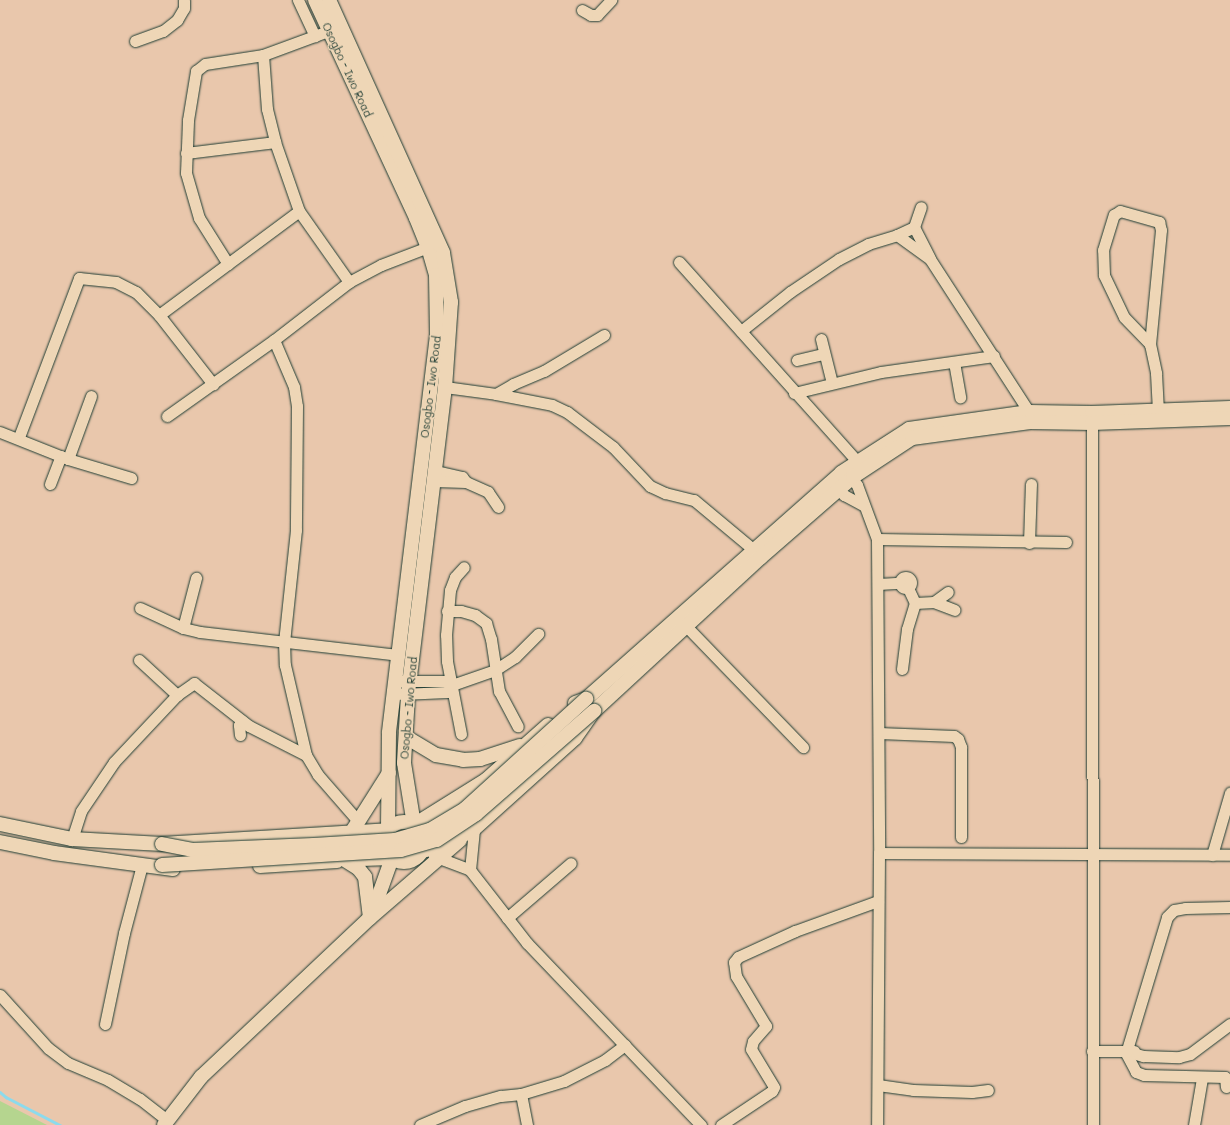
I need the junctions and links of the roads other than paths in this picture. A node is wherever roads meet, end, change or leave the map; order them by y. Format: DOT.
graph roads {
  1 [pos="184,0"];
  2 [pos="298,0"];
  3 [pos="315,0"];
  4 [pos="329,0"];
  5 [pos="611,0"];
  6 [pos="582,10"];
  7 [pos="328,30"];
  8 [pos="315,36"];
  9 [pos="135,41"];
  10 [pos="263,55"];
  11 [pos="275,142"];
  12 [pos="186,153"];
  13 [pos="921,207"];
  14 [pos="299,211"];
  15 [pos="914,227"];
  16 [pos="897,235"];
  17 [pos="428,247"];
  18 [pos="930,259"];
  19 [pos="679,262"];
  20 [pos="228,264"];
  21 [pos="349,282"];
  22 [pos="159,315"];
  23 [pos="740,331"];
  24 [pos="604,334"];
  25 [pos="821,339"];
  26 [pos="274,340"];
  27 [pos="1150,344"];
  28 [pos="823,354"];
  29 [pos="994,356"];
  30 [pos="797,360"];
  31 [pos="954,362"];
  32 [pos="832,383"];
  33 [pos="213,384"];
  34 [pos="445,387"];
  35 [pos="794,393"];
  36 [pos="496,394"];
  37 [pos="91,396"];
  38 [pos="960,397"];
  39 [pos="1230,408"];
  40 [pos="1158,410"];
  41 [pos="1029,412"];
  42 [pos="167,416"];
  43 [pos="1092,418"];
  44 [pos="1230,418"];
  45 [pos="0,432"];
  46 [pos="19,437"];
  47 [pos="64,458"];
  48 [pos="852,469"];
  49 [pos="435,476"];
  50 [pos="131,478"];
  51 [pos="50,484"];
  52 [pos="1030,484"];
  53 [pos="835,486"];
  54 [pos="863,505"];
  55 [pos="498,507"];
  56 [pos="877,539"];
  57 [pos="1029,542"];
  58 [pos="1066,542"];
  59 [pos="754,550"];
  60 [pos="464,567"];
  61 [pos="196,578"];
  62 [pos="878,584"];
  63 [pos="948,592"];
  64 [pos="915,602"];
  65 [pos="934,602"];
  66 [pos="140,608"];
  67 [pos="955,610"];
  68 [pos="447,611"];
  69 [pos="685,625"];
  70 [pos="183,628"];
  71 [pos="538,634"];
  72 [pos="284,642"];
  73 [pos="398,655"];
  74 [pos="139,660"];
  75 [pos="902,669"];
  76 [pos="494,670"];
  77 [pos="452,685"];
  78 [pos="394,687"];
  79 [pos="409,688"];
  80 [pos="177,696"];
  81 [pos="586,699"];
  82 [pos="594,711"];
  83 [pos="518,726"];
  84 [pos="879,733"];
  85 [pos="461,734"];
  86 [pos="406,737"];
  87 [pos="525,745"];
  88 [pos="803,747"];
  89 [pos="306,755"];
  90 [pos="389,774"];
  91 [pos="1230,793"];
  92 [pos="0,824"];
  93 [pos="414,825"];
  94 [pos="357,829"];
  95 [pos="388,830"];
  96 [pos="470,831"];
  97 [pos="961,837"];
  98 [pos="72,839"];
  99 [pos="0,842"];
  100 [pos="162,844"];
  101 [pos="421,851"];
  102 [pos="879,853"];
  103 [pos="1094,854"];
  104 [pos="1212,855"];
  105 [pos="1230,855"];
  106 [pos="392,858"];
  107 [pos="440,858"];
  108 [pos="360,859"];
  109 [pos="345,860"];
  110 [pos="571,863"];
  111 [pos="142,865"];
  112 [pos="162,866"];
  113 [pos="470,870"];
  114 [pos="424,872"];
  115 [pos="878,901"];
  116 [pos="1230,907"];
  117 [pos="370,918"];
  118 [pos="507,918"];
  119 [pos="0,995"];
  120 [pos="105,1024"];
  121 [pos="1230,1024"];
  122 [pos="625,1045"];
  123 [pos="1092,1051"];
  124 [pos="1128,1052"];
  125 [pos="1202,1078"];
  126 [pos="878,1085"];
  127 [pos="1226,1087"];
  128 [pos="988,1090"];
  129 [pos="522,1094"];
  130 [pos="166,1122"];
  131 [pos="420,1125"];
  132 [pos="527,1125"];
  133 [pos="701,1125"];
  134 [pos="721,1125"];
  135 [pos="877,1125"];
  136 [pos="1093,1125"];
  137 [pos="1194,1125"];
  1 -- 9 [label="street"];
  2 -- 8 [label="street"];
  3 -- 7 [label="main road, Osogbo - Iwo Road"];
  4 -- 34 [label="main road, Osogbo - Iwo Road"];
  5 -- 6 [label="street"];
  7 -- 8 [label="street"];
  7 -- 17 [label="main road, Osogbo - Iwo Road"];
  8 -- 10 [label="street"];
  10 -- 11 [label="street"];
  10 -- 12 [label="street"];
  11 -- 12 [label="street"];
  11 -- 14 [label="street"];
  12 -- 20 [label="street"];
  13 -- 15 [label="street"];
  14 -- 20 [label="street"];
  14 -- 21 [label="street"];
  15 -- 16 [label="street"];
  15 -- 18 [label="street"];
  16 -- 18 [label="street"];
  16 -- 23 [label="street"];
  17 -- 21 [label="street"];
  17 -- 73 [label="main road, Osogbo - Iwo Road"];
  18 -- 29 [label="street"];
  19 -- 23 [label="street"];
  20 -- 22 [label="street"];
  21 -- 26 [label="street"];
  22 -- 33 [label="street"];
  22 -- 46 [label="street"];
  23 -- 35 [label="street"];
  24 -- 36 [label="street"];
  25 -- 28 [label="street"];
  26 -- 33 [label="street"];
  26 -- 72 [label="street"];
  27 -- 27 [label="street"];
  27 -- 40 [label="street"];
  28 -- 30 [label="street"];
  28 -- 32 [label="street"];
  29 -- 31 [label="street"];
  29 -- 41 [label="street"];
  31 -- 32 [label="street"];
  31 -- 38 [label="street"];
  32 -- 35 [label="street"];
  33 -- 42 [label="street"];
  34 -- 36 [label="street"];
  34 -- 49 [label="main road, Osogbo - Iwo Road"];
  35 -- 48 [label="street"];
  36 -- 59 [label="street"];
  37 -- 47 [label="street"];
  39 -- 40 [label="main road"];
  40 -- 43 [label="main road"];
  41 -- 43 [label="main road"];
  41 -- 48 [label="main road"];
  43 -- 44 [label="main road"];
  43 -- 48 [label="main road"];
  43 -- 103 [label="street"];
  45 -- 46 [label="street"];
  46 -- 47 [label="street"];
  47 -- 50 [label="street"];
  47 -- 51 [label="street"];
  48 -- 53 [label="main road"];
  48 -- 54 [label="street"];
  49 -- 55 [label="street"];
  49 -- 79 [label="main road, Osogbo - Iwo Road"];
  52 -- 57 [label="street"];
  53 -- 54 [label="street"];
  53 -- 59 [label="main road"];
  53 -- 69 [label="main road"];
  54 -- 56 [label="street"];
  56 -- 57 [label="street"];
  56 -- 62 [label="street"];
  57 -- 58 [label="street"];
  59 -- 81 [label="main road"];
  60 -- 68 [label="street"];
  61 -- 70 [label="street"];
  62 -- 64 [label="street"];
  62 -- 84 [label="street"];
  63 -- 65 [label="street"];
  64 -- 65 [label="street"];
  64 -- 75 [label="street"];
  65 -- 67 [label="street"];
  66 -- 70 [label="street"];
  68 -- 76 [label="street"];
  68 -- 77 [label="street"];
  69 -- 82 [label="main road"];
  69 -- 88 [label="street"];
  70 -- 72 [label="street"];
  71 -- 76 [label="street"];
  72 -- 73 [label="street"];
  72 -- 89 [label="street"];
  73 -- 78 [label="main road, Osogbo - Iwo Road"];
  74 -- 80 [label="street"];
  76 -- 77 [label="street"];
  76 -- 83 [label="street"];
  77 -- 79 [label="street"];
  77 -- 85 [label="street"];
  78 -- 79 [label="street"];
  78 -- 90 [label="main road, Osogbo - Iwo Road"];
  79 -- 86 [label="main road, Osogbo - Iwo Road"];
  80 -- 89 [label="street"];
  80 -- 98 [label="street"];
  81 -- 87 [label="main road"];
  81 -- 100 [label="main road, bridge"];
  82 -- 96 [label="main road"];
  82 -- 112 [label="main road, bridge"];
  84 -- 97 [label="street"];
  84 -- 102 [label="street"];
  86 -- 87 [label="main road"];
  86 -- 93 [label="main road, Osogbo - Iwo Road"];
  87 -- 93 [label="main road"];
  89 -- 94 [label="street"];
  90 -- 94 [label="main road"];
  90 -- 95 [label="main road, Osogbo - Iwo Road"];
  91 -- 104 [label="street"];
  92 -- 98 [label="main road"];
  93 -- 95 [label="main road"];
  93 -- 101 [label="main road"];
  94 -- 95 [label="main road"];
  94 -- 100 [label="main road"];
  94 -- 108 [label="main road"];
  95 -- 106 [label="main road"];
  96 -- 101 [label="main road"];
  96 -- 107 [label="main road"];
  96 -- 113 [label="street"];
  98 -- 100 [label="main road"];
  99 -- 111 [label="main road"];
  101 -- 106 [label="main road"];
  101 -- 107 [label="street"];
  101 -- 114 [label="main road"];
  102 -- 103 [label="street"];
  102 -- 115 [label="street"];
  103 -- 104 [label="street"];
  103 -- 123 [label="street"];
  104 -- 105 [label="street"];
  106 -- 108 [label="main road"];
  106 -- 117 [label="main road"];
  107 -- 113 [label="street"];
  107 -- 114 [label="main road"];
  108 -- 109 [label="main road"];
  109 -- 112 [label="main road"];
  109 -- 117 [label="main road"];
  110 -- 118 [label="street"];
  111 -- 112 [label="main road"];
  111 -- 120 [label="street"];
  113 -- 118 [label="street"];
  114 -- 117 [label="main road"];
  115 -- 126 [label="street"];
  115 -- 134 [label="street"];
  116 -- 124 [label="street"];
  117 -- 130 [label="main road"];
  118 -- 122 [label="street"];
  119 -- 130 [label="street"];
  121 -- 124 [label="street"];
  122 -- 129 [label="street"];
  122 -- 133 [label="street"];
  123 -- 124 [label="street"];
  123 -- 136 [label="street"];
  124 -- 125 [label="street"];
  125 -- 127 [label="street"];
  125 -- 137 [label="street"];
  126 -- 128 [label="street"];
  126 -- 135 [label="street"];
  129 -- 131 [label="street"];
  129 -- 132 [label="street"];
}
